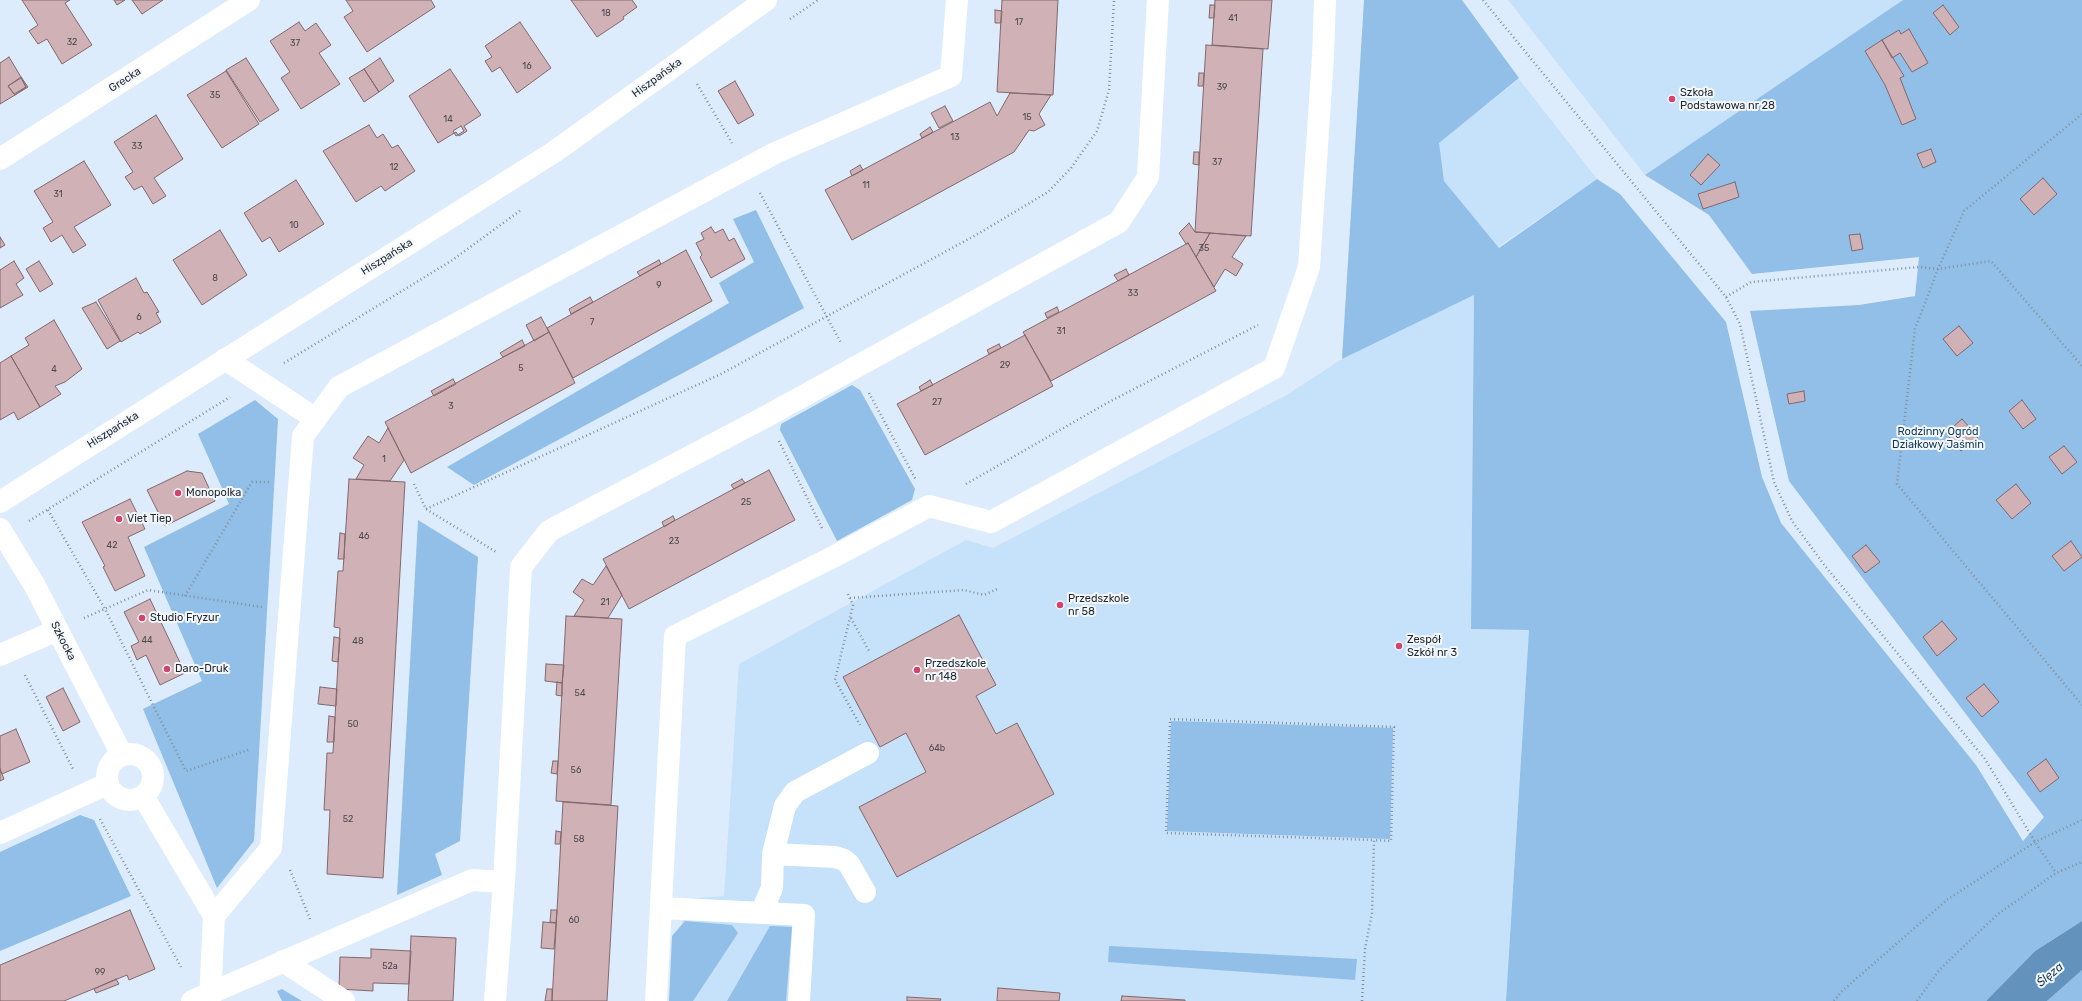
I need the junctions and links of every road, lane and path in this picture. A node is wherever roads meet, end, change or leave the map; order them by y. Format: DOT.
graph roads {
  1 [pos="249,0"];
  2 [pos="766,0"];
  3 [pos="957,0"];
  4 [pos="1114,0"];
  5 [pos="1158,0"];
  6 [pos="1325,0"];
  7 [pos="1483,0"];
  8 [pos="696,82"];
  9 [pos="2082,114"];
  10 [pos="0,159"];
  11 [pos="746,168"];
  12 [pos="1938,269"];
  13 [pos="1726,297"];
  14 [pos="1296,305"];
  15 [pos="826,316"];
  16 [pos="225,360"];
  17 [pos="2082,366"];
  18 [pos="855,368"];
  19 [pos="257,380"];
  20 [pos="767,416"];
  21 [pos="316,419"];
  22 [pos="300,482"];
  23 [pos="414,484"];
  24 [pos="0,502"];
  25 [pos="929,506"];
  26 [pos="426,509"];
  27 [pos="48,510"];
  28 [pos="2,532"];
  29 [pos="835,556"];
  30 [pos="521,567"];
  31 [pos="997,589"];
  32 [pos="848,594"];
  33 [pos="185,596"];
  34 [pos="850,598"];
  35 [pos="105,609"];
  36 [pos="289,611"];
  37 [pos="851,617"];
  38 [pos="58,630"];
  39 [pos="869,651"];
  40 [pos="6,653"];
  41 [pos="2082,705"];
  42 [pos="862,729"];
  43 [pos="279,739"];
  44 [pos="868,753"];
  45 [pos="122,755"];
  46 [pos="107,784"];
  47 [pos="86,794"];
  48 [pos="143,796"];
  49 [pos="2082,820"];
  50 [pos="0,832"];
  51 [pos="271,840"];
  52 [pos="1374,840"];
  53 [pos="2035,842"];
  54 [pos="773,854"];
  55 [pos="2082,862"];
  56 [pos="2056,873"];
  57 [pos="504,882"];
  58 [pos="865,892"];
  59 [pos="660,908"];
  60 [pos="762,913"];
  61 [pos="214,916"];
  62 [pos="321,945"];
  63 [pos="283,961"];
  64 [pos="201,999"];
  65 [pos="344,1001"];
  66 [pos="495,1001"];
  67 [pos="656,1001"];
  68 [pos="799,1001"];
  69 [pos="1362,1001"];
  70 [pos="1834,1001"];
  71 [pos="1917,1001"];
  1 -- 10 [label="street, Grecka"];
  2 -- 16 [label="street, Hiszpańska"];
  3 -- 11 [label="street"];
  4 -- 15 [label="path"];
  5 -- 18 [label="street"];
  6 -- 14 [label="street"];
  7 -- 13 [label="path"];
  8 -- 11 [label="path"];
  9 -- 12 [label="path"];
  11 -- 15 [label="path"];
  11 -- 21 [label="street"];
  12 -- 13 [label="path"];
  12 -- 17 [label="path"];
  12 -- 41 [label="path"];
  13 -- 53 [label="path"];
  14 -- 25 [label="path"];
  14 -- 25 [label="street"];
  15 -- 18 [label="path"];
  15 -- 26 [label="path"];
  16 -- 19 [label="street"];
  16 -- 24 [label="street, Hiszpańska"];
  18 -- 20 [label="street"];
  18 -- 25 [label="path"];
  19 -- 21 [label="street"];
  19 -- 27 [label="path"];
  20 -- 29 [label="path"];
  20 -- 30 [label="street"];
  21 -- 22 [label="street"];
  22 -- 33 [label="path"];
  22 -- 36 [label="street"];
  23 -- 26 [label="path"];
  25 -- 29 [label="street"];
  26 -- 30 [label="path"];
  27 -- 28 [label="path"];
  27 -- 35 [label="path"];
  28 -- 38 [label="street, Szkocka"];
  29 -- 59 [label="street"];
  30 -- 57 [label="street"];
  31 -- 34 [label="path"];
  32 -- 34 [label="path"];
  33 -- 35 [label="path"];
  33 -- 36 [label="path"];
  34 -- 37 [label="path"];
  35 -- 38 [label="path"];
  35 -- 43 [label="path"];
  36 -- 43 [label="street"];
  37 -- 39 [label="path"];
  37 -- 42 [label="path"];
  38 -- 40 [label="street"];
  38 -- 45 [label="street, Szkocka"];
  40 -- 47 [label="path"];
  43 -- 51 [label="street"];
  44 -- 54 [label="street"];
  45 -- 46 [label="street"];
  45 -- 48 [label="street"];
  46 -- 47 [label="street"];
  46 -- 48 [label="street"];
  47 -- 50 [label="street"];
  47 -- 64 [label="path"];
  48 -- 61 [label="street"];
  49 -- 53 [label="path"];
  51 -- 61 [label="street"];
  51 -- 62 [label="path"];
  52 -- 52 [label="path"];
  52 -- 69 [label="path"];
  53 -- 56 [label="path"];
  53 -- 70 [label="path"];
  54 -- 58 [label="street"];
  54 -- 60 [label="street"];
  55 -- 56 [label="path"];
  56 -- 71 [label="path"];
  57 -- 62 [label="street"];
  57 -- 66 [label="street"];
  59 -- 60 [label="street"];
  59 -- 67 [label="street"];
  60 -- 68 [label="street"];
  61 -- 64 [label="street"];
  62 -- 63 [label="street"];
  63 -- 64 [label="street"];
  63 -- 65 [label="street"];
}
